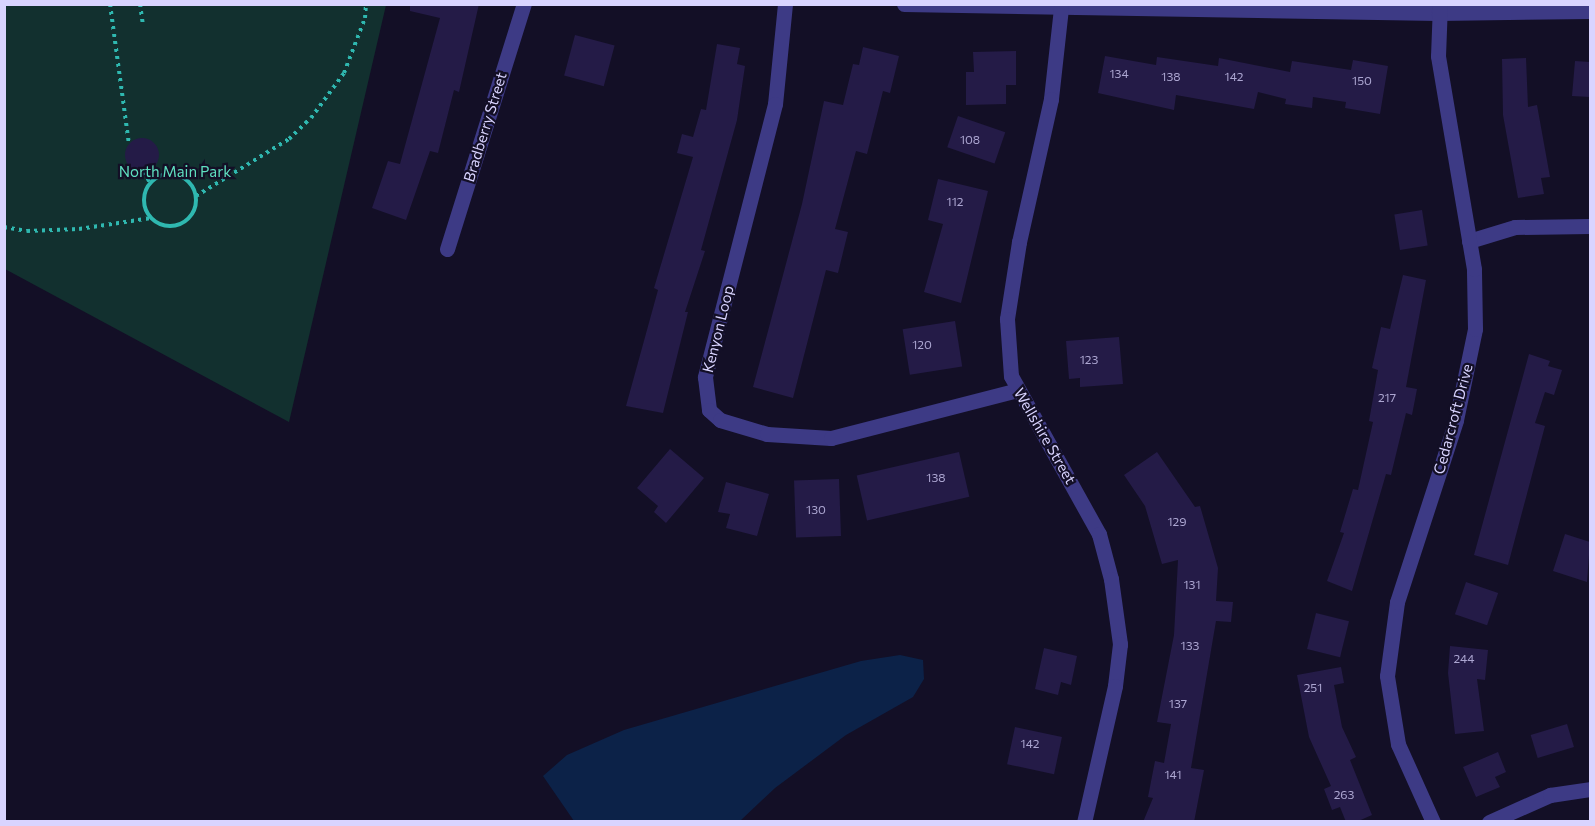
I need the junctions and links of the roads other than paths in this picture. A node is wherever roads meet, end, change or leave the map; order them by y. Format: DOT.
graph roads {
  1 [pos="524,4"];
  2 [pos="785,4"];
  3 [pos="904,4"];
  4 [pos="1061,8"];
  5 [pos="1439,9"];
  6 [pos="1590,11"];
  7 [pos="1590,226"];
  8 [pos="1469,241"];
  9 [pos="447,249"];
  10 [pos="1018,390"];
  11 [pos="1590,789"];
  12 [pos="1084,822"];
  13 [pos="1433,822"];
  14 [pos="1489,822"];
  1 -- 9 [label="street, Bradberry Street"];
  2 -- 10 [label="street, Kenyon Loop"];
  3 -- 4 [label="street"];
  4 -- 5 [label="street"];
  4 -- 10 [label="street, Wellshire Street"];
  5 -- 6 [label="street"];
  5 -- 8 [label="street, Cedarcroft Drive"];
  7 -- 8 [label="street"];
  8 -- 13 [label="street, Cedarcroft Drive"];
  10 -- 12 [label="street, Wellshire Street"];
  11 -- 14 [label="street"];
}
